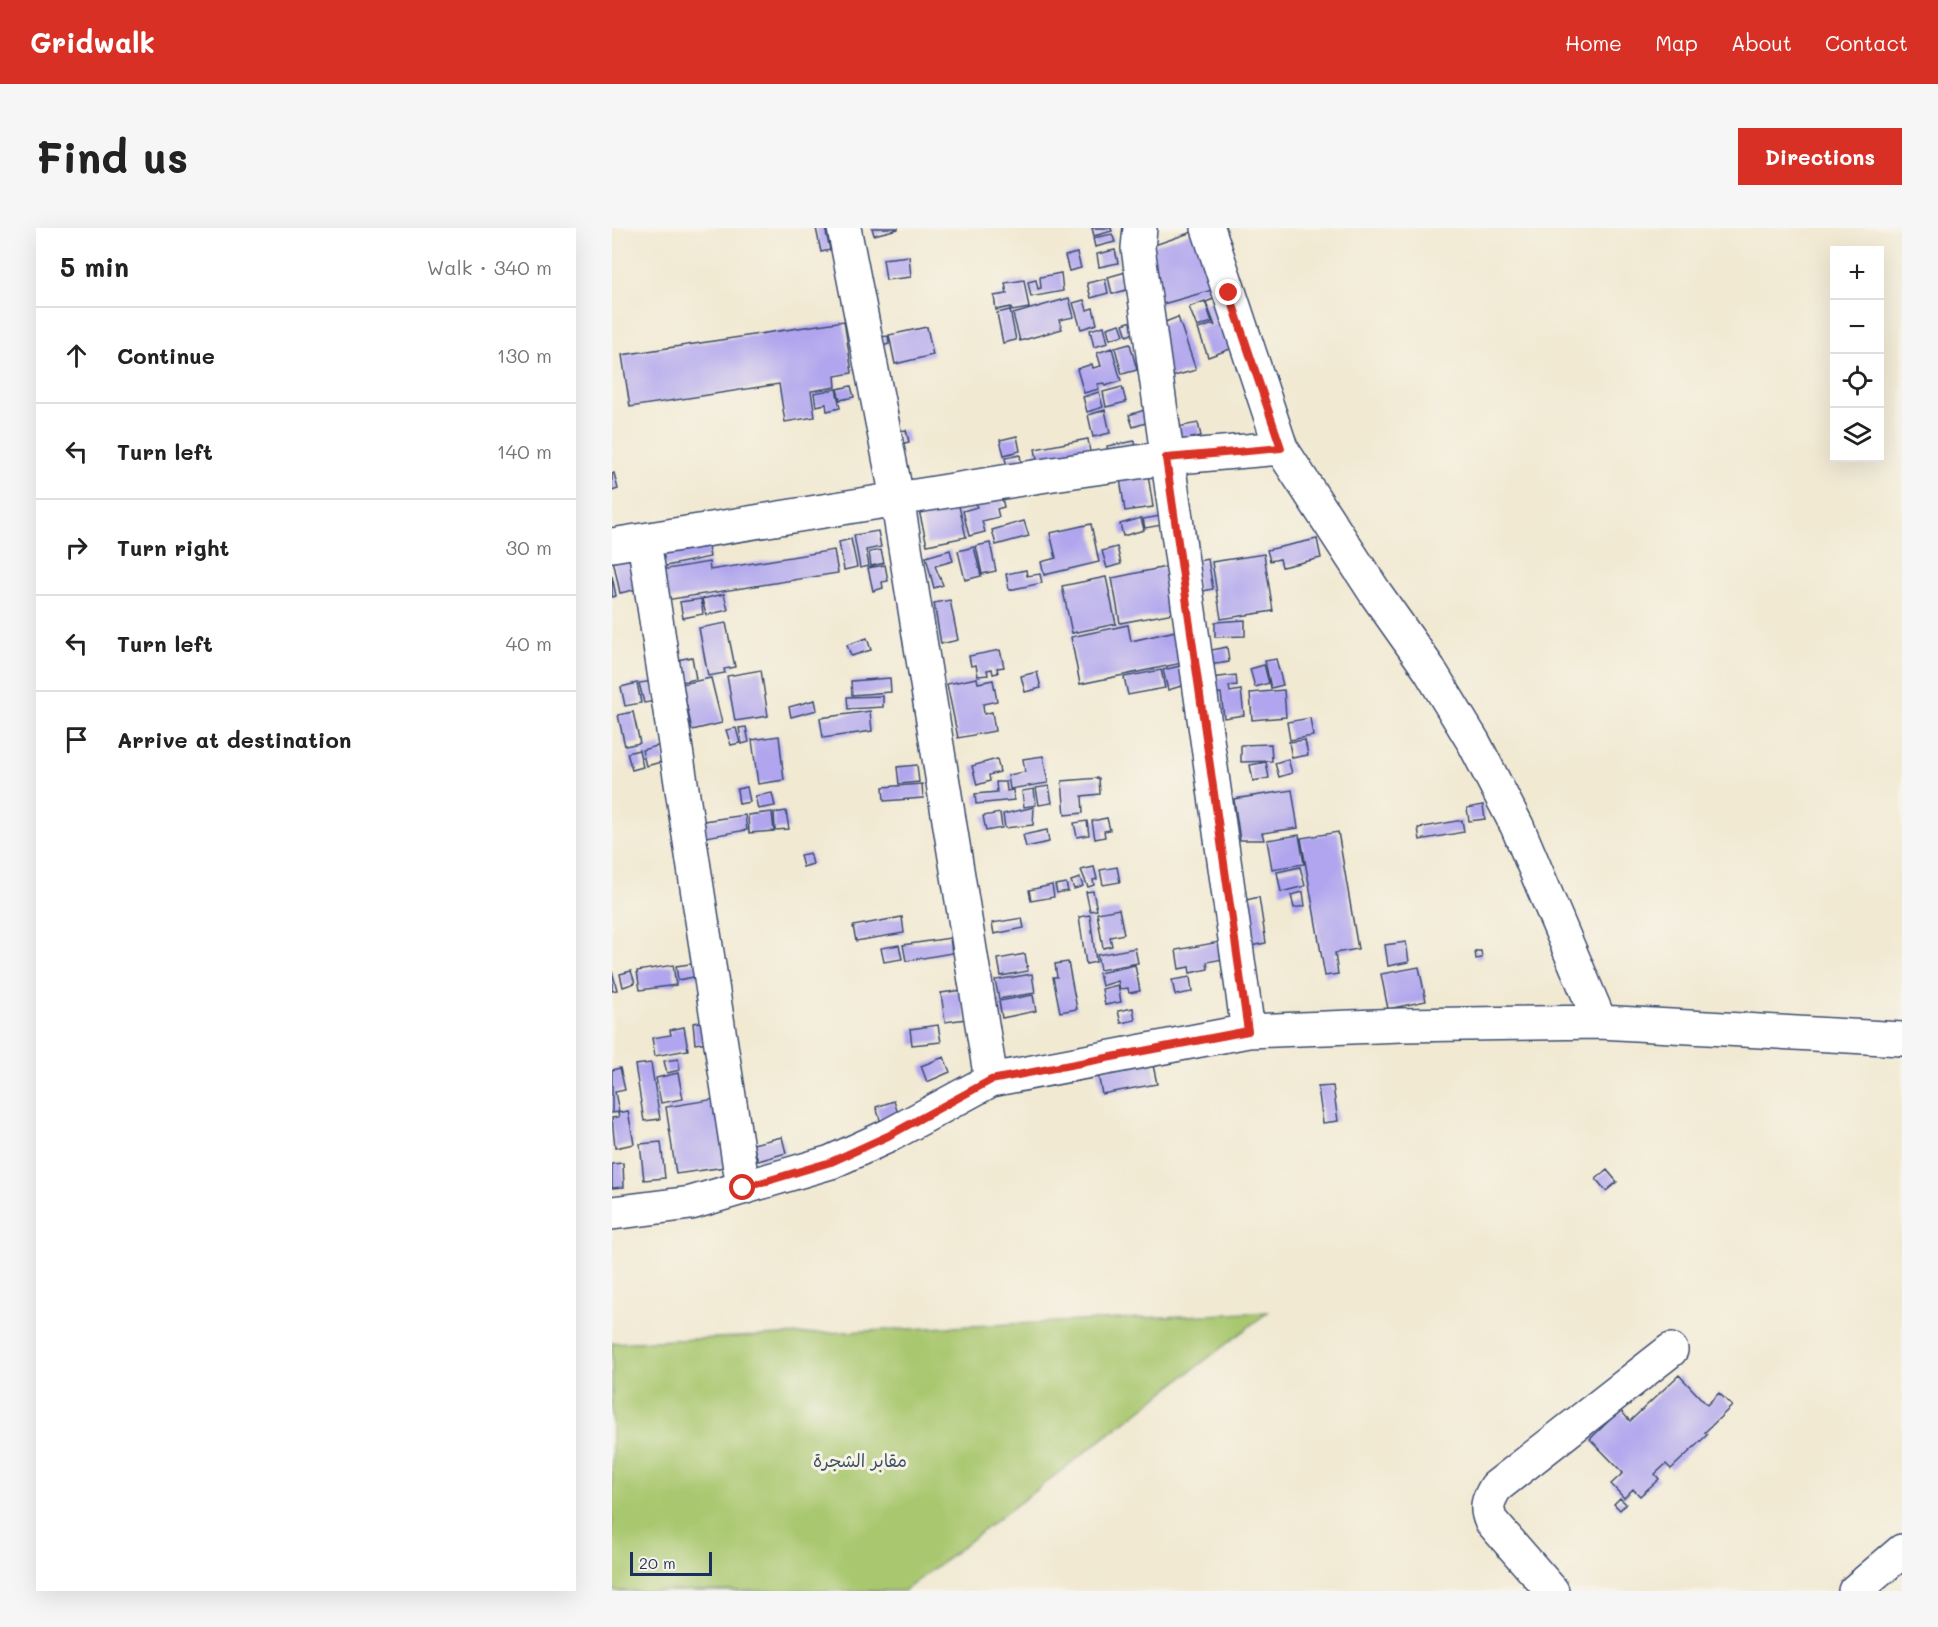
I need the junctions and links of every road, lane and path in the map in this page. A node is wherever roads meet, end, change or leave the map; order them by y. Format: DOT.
graph roads {
  1 [pos="844,228"];
  2 [pos="1140,228"];
  3 [pos="1208,228"];
  4 [pos="1281,448"];
  5 [pos="1166,458"];
  6 [pos="897,498"];
  7 [pos="644,541"];
  8 [pos="612,544"];
  9 [pos="1600,1022"];
  10 [pos="1248,1031"];
  11 [pos="1902,1039"];
  12 [pos="991,1080"];
  13 [pos="743,1188"];
  14 [pos="612,1213"];
  15 [pos="1671,1350"];
  16 [pos="1902,1551"];
  17 [pos="1552,1591"];
  18 [pos="1855,1591"];
  1 -- 6 [label="street"];
  2 -- 5 [label="street"];
  3 -- 4 [label="street"];
  4 -- 5 [label="street"];
  4 -- 9 [label="street"];
  5 -- 6 [label="street"];
  5 -- 10 [label="street"];
  6 -- 7 [label="street"];
  6 -- 12 [label="street"];
  7 -- 8 [label="street"];
  7 -- 13 [label="street"];
  9 -- 10 [label="street"];
  9 -- 11 [label="street"];
  10 -- 12 [label="street"];
  12 -- 13 [label="street"];
  13 -- 14 [label="street"];
  15 -- 17 [label="street"];
  16 -- 18 [label="street"];
}
